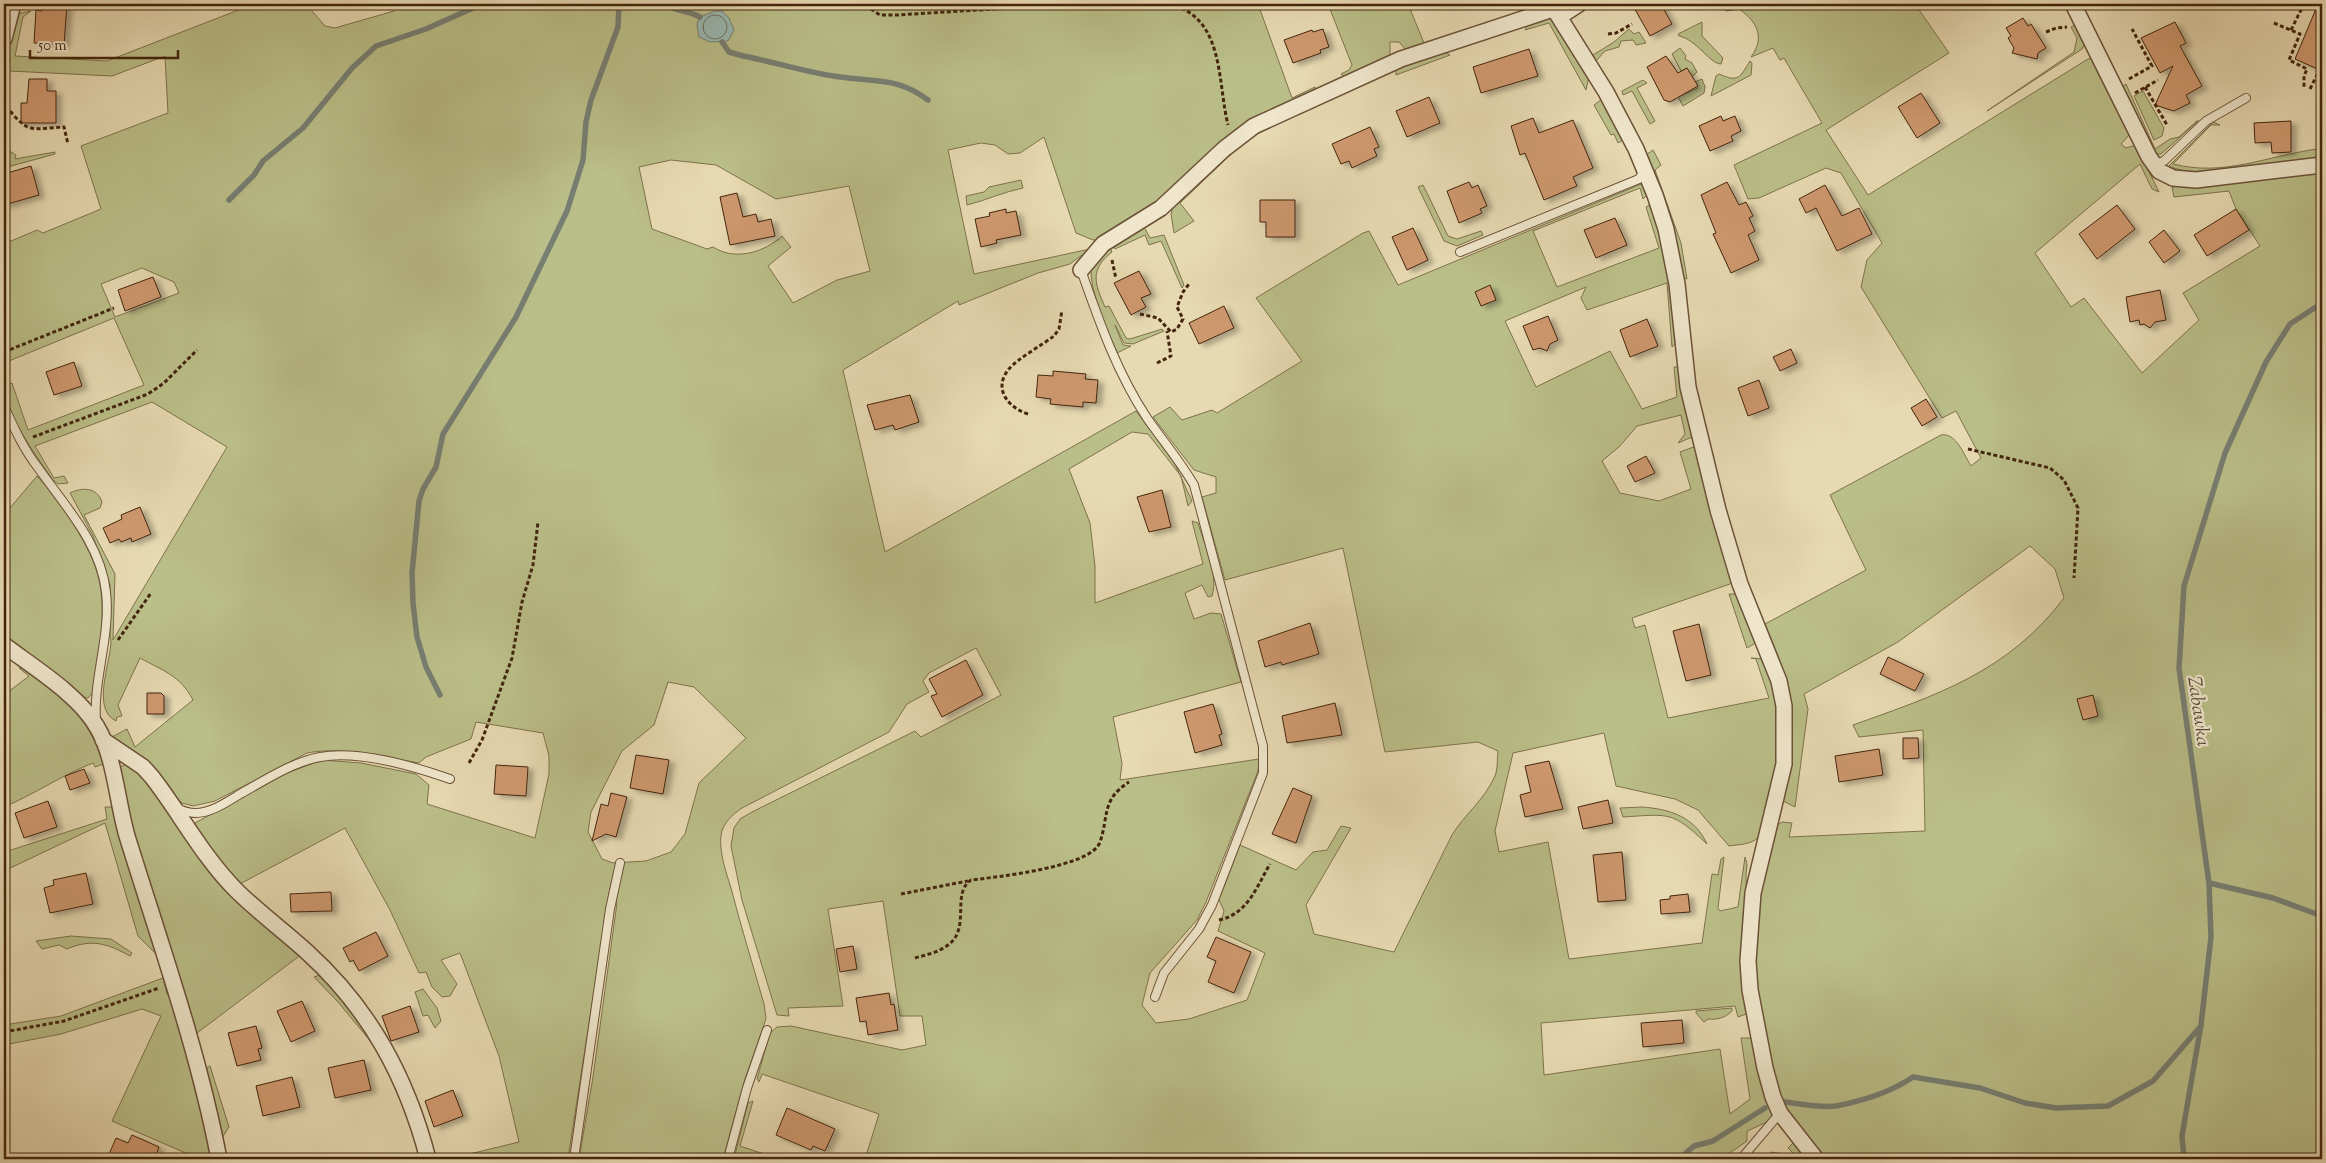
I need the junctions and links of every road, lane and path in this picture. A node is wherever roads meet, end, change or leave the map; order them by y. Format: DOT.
graph roads {
  1 [pos="13,4"];
  2 [pos="867,4"];
  3 [pos="1075,4"];
  4 [pos="1169,4"];
  5 [pos="1579,4"];
  6 [pos="2073,4"];
  7 [pos="2304,4"];
  8 [pos="1554,10"];
  9 [pos="2274,23"];
  10 [pos="1632,24"];
  11 [pos="2070,25"];
  12 [pos="2132,28"];
  13 [pos="2291,30"];
  14 [pos="2046,32"];
  15 [pos="1608,34"];
  16 [pos="4,39"];
  17 [pos="2322,75"];
  18 [pos="2158,80"];
  19 [pos="2124,82"];
  20 [pos="2304,88"];
  21 [pos="2310,89"];
  22 [pos="2246,98"];
  23 [pos="4,100"];
  24 [pos="2166,124"];
  25 [pos="1238,138"];
  26 [pos="68,144"];
  27 [pos="2154,164"];
  28 [pos="2322,165"];
  29 [pos="1645,169"];
  30 [pos="1460,252"];
  31 [pos="1113,258"];
  32 [pos="1081,270"];
  33 [pos="1116,279"];
  34 [pos="1189,284"];
  35 [pos="114,308"];
  36 [pos="1062,310"];
  37 [pos="1140,314"];
  38 [pos="1166,330"];
  39 [pos="197,350"];
  40 [pos="4,352"];
  41 [pos="1157,363"];
  42 [pos="4,406"];
  43 [pos="1028,414"];
  44 [pos="21,441"];
  45 [pos="1968,449"];
  46 [pos="538,522"];
  47 [pos="2074,578"];
  48 [pos="151,593"];
  49 [pos="4,645"];
  50 [pos="104,653"];
  51 [pos="97,725"];
  52 [pos="104,740"];
  53 [pos="469,763"];
  54 [pos="450,779"];
  55 [pos="1129,782"];
  56 [pos="175,807"];
  57 [pos="620,863"];
  58 [pos="1270,864"];
  59 [pos="971,880"];
  60 [pos="901,894"];
  61 [pos="1204,920"];
  62 [pos="915,958"];
  63 [pos="174,983"];
  64 [pos="1155,997"];
  65 [pos="767,1030"];
  66 [pos="4,1032"];
  67 [pos="1780,1113"];
  68 [pos="219,1159"];
  69 [pos="428,1159"];
  70 [pos="574,1159"];
  71 [pos="728,1159"];
  72 [pos="1741,1159"];
  73 [pos="1816,1159"];
  1 -- 16 [label="street"];
  2 -- 3 [label="path"];
  4 -- 25 [label="path"];
  5 -- 8 [label="street"];
  6 -- 27 [label="street"];
  7 -- 13 [label="path"];
  8 -- 25 [label="street"];
  8 -- 29 [label="street"];
  9 -- 13 [label="path"];
  10 -- 15 [label="path"];
  11 -- 14 [label="path"];
  12 -- 19 [label="path"];
  13 -- 20 [label="path"];
  17 -- 21 [label="path"];
  18 -- 24 [label="path"];
  22 -- 27 [label="lane"];
  23 -- 26 [label="path"];
  25 -- 32 [label="street"];
  27 -- 28 [label="street"];
  29 -- 30 [label="lane"];
  29 -- 67 [label="street"];
  31 -- 33 [label="path"];
  32 -- 61 [label="lane"];
  34 -- 38 [label="path"];
  35 -- 40 [label="path"];
  36 -- 43 [label="path"];
  37 -- 38 [label="path"];
  38 -- 41 [label="path"];
  39 -- 44 [label="path"];
  42 -- 44 [label="lane"];
  44 -- 50 [label="lane"];
  45 -- 47 [label="path"];
  46 -- 53 [label="path"];
  48 -- 50 [label="path"];
  49 -- 51 [label="street"];
  50 -- 51 [label="lane"];
  51 -- 52 [label="street"];
  52 -- 56 [label="street"];
  52 -- 63 [label="street"];
  54 -- 56 [label="lane"];
  55 -- 59 [label="path"];
  56 -- 69 [label="street"];
  57 -- 70 [label="lane"];
  58 -- 61 [label="path"];
  59 -- 60 [label="path"];
  59 -- 62 [label="path"];
  61 -- 64 [label="lane"];
  63 -- 66 [label="path"];
  63 -- 68 [label="street"];
  65 -- 71 [label="lane"];
  67 -- 72 [label="lane"];
  67 -- 73 [label="street"];
}
